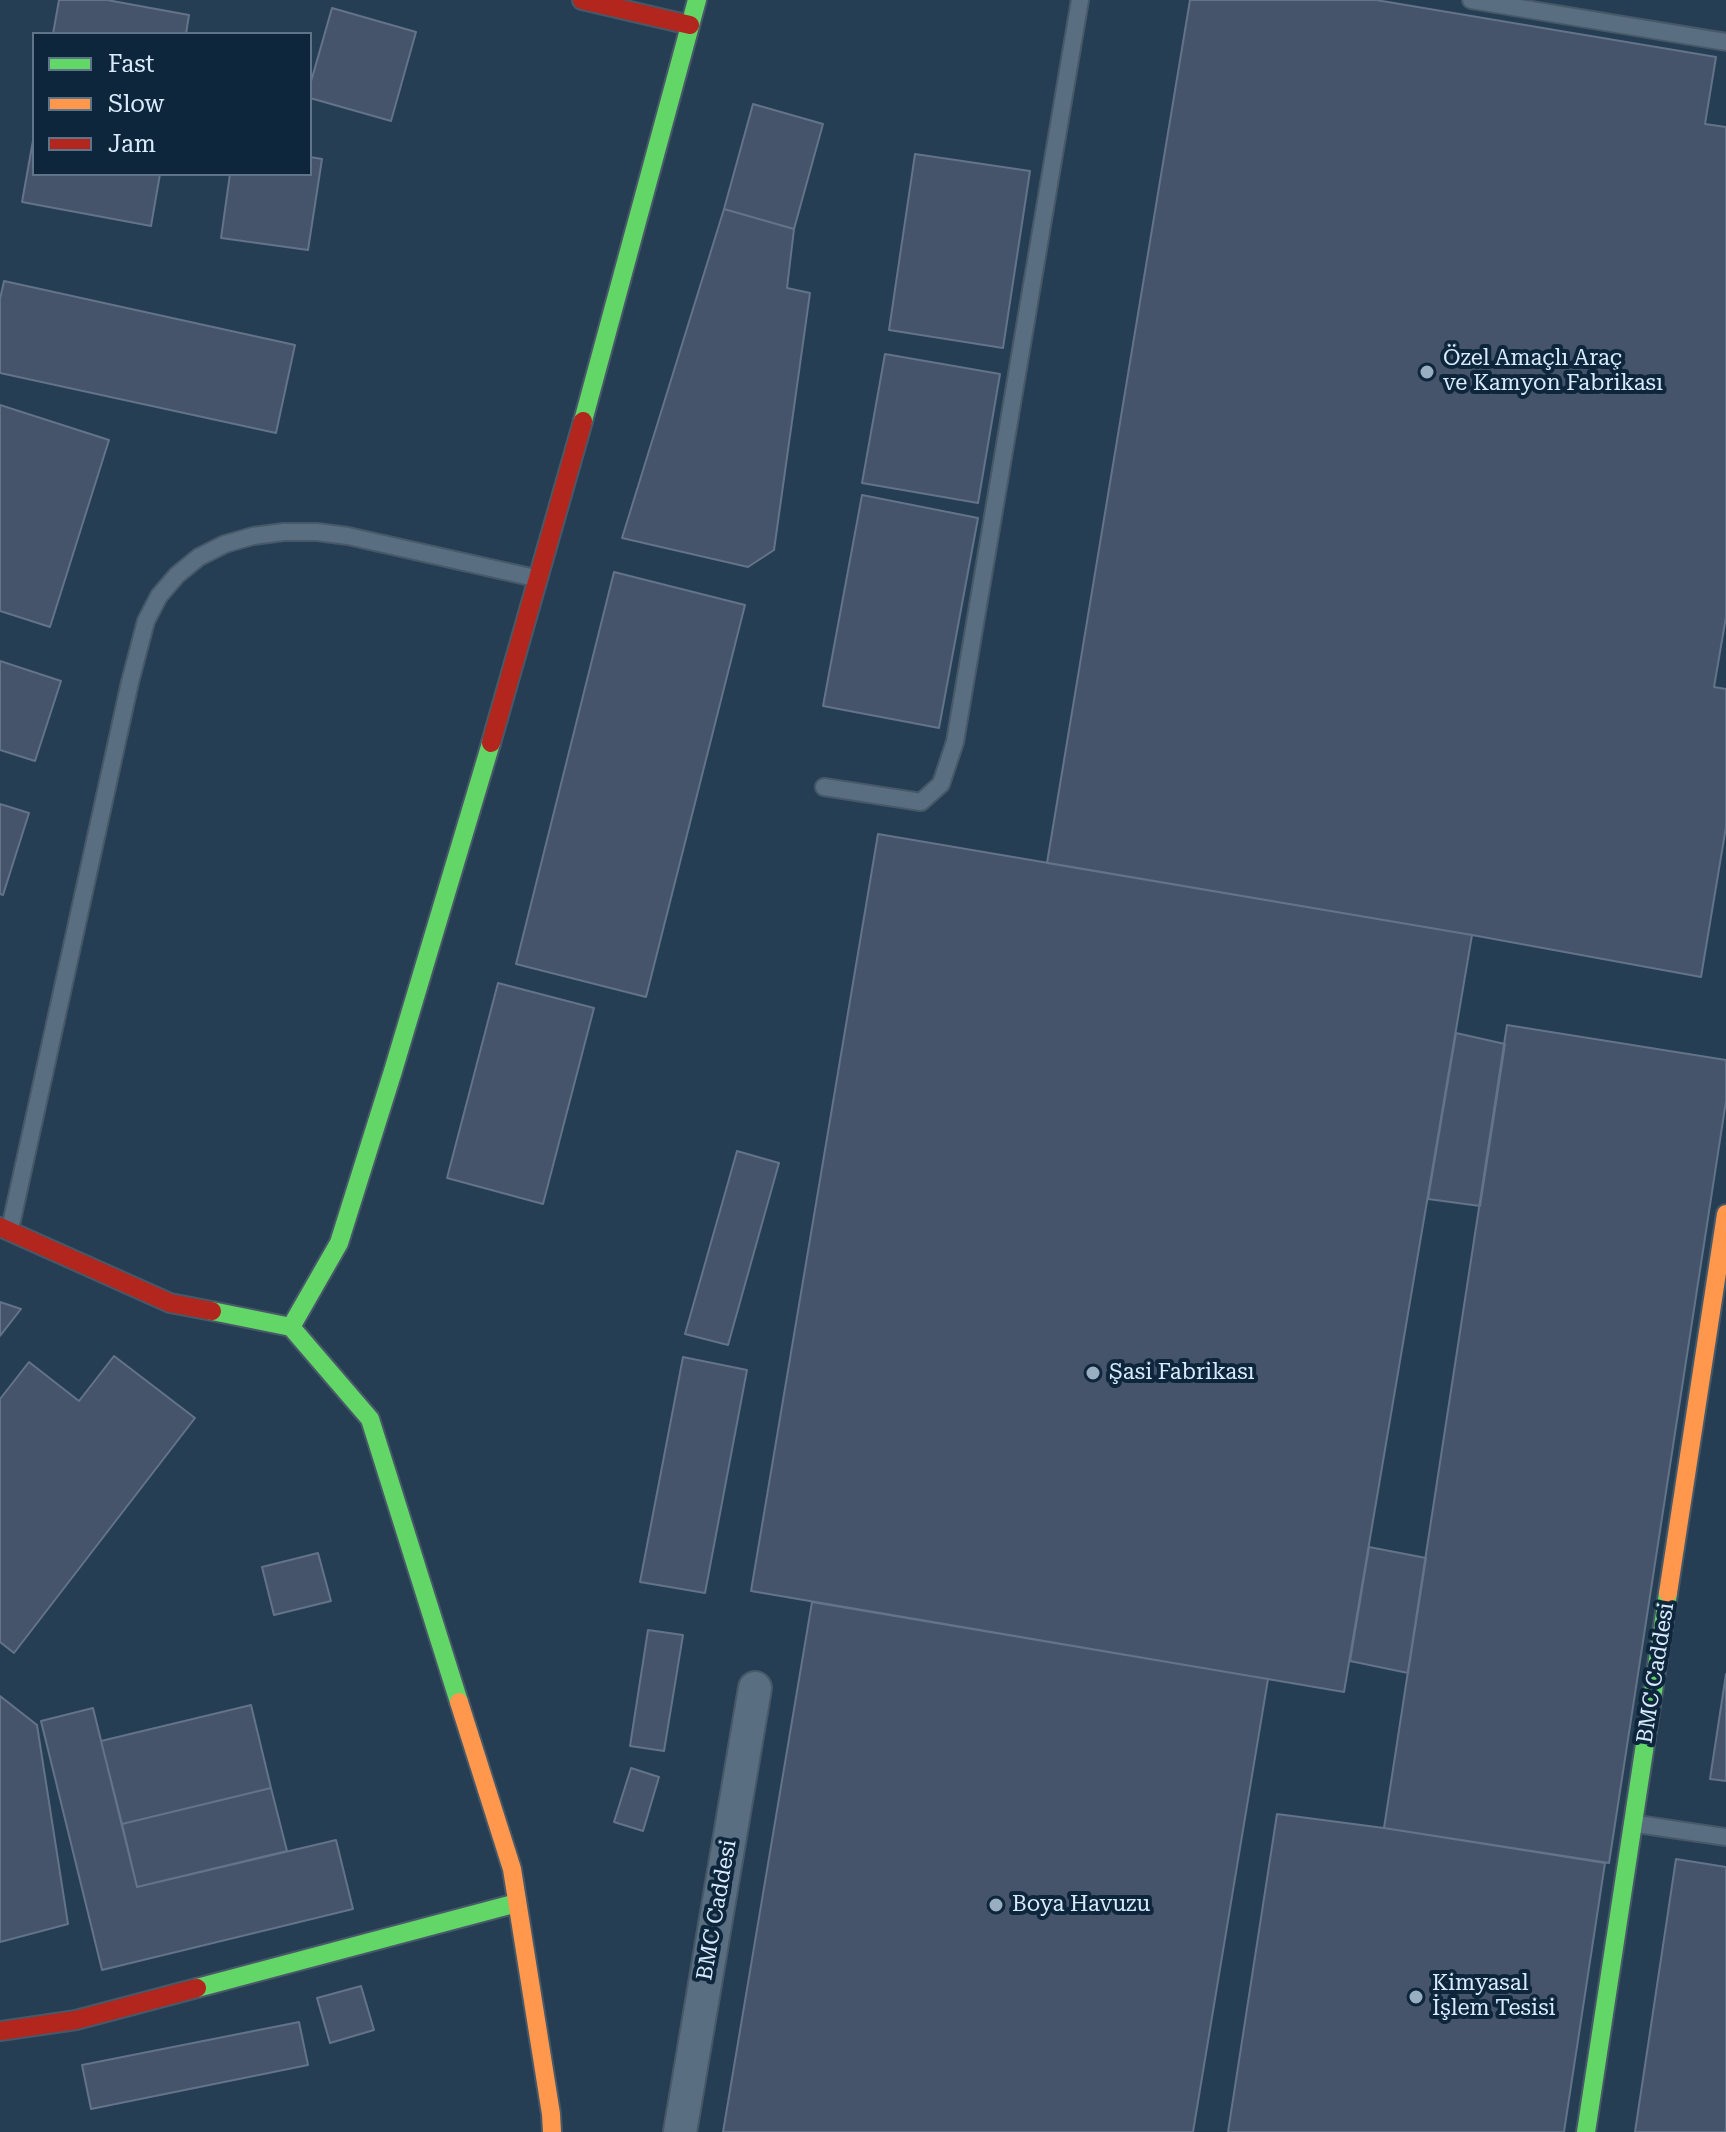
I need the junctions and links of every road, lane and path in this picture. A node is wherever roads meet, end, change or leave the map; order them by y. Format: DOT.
graph roads {
  1 [pos="582,0"];
  2 [pos="697,0"];
  3 [pos="1080,0"];
  4 [pos="1471,0"];
  5 [pos="690,25"];
  6 [pos="1726,42"];
  7 [pos="538,579"];
  8 [pos="824,787"];
  9 [pos="1726,1214"];
  10 [pos="5,1229"];
  11 [pos="291,1327"];
  12 [pos="755,1688"];
  13 [pos="1633,1823"];
  14 [pos="1726,1837"];
  15 [pos="517,1903"];
  16 [pos="0,2031"];
  17 [pos="552,2132"];
  18 [pos="680,2132"];
  19 [pos="1586,2132"];
  1 -- 5 [label="street"];
  2 -- 5 [label="street"];
  3 -- 8 [label="lane"];
  4 -- 6 [label="lane"];
  5 -- 7 [label="street"];
  7 -- 10 [label="lane"];
  7 -- 11 [label="street"];
  9 -- 13 [label="street, BMC Caddesi"];
  10 -- 11 [label="street"];
  11 -- 15 [label="street"];
  12 -- 18 [label="street, BMC Caddesi"];
  13 -- 14 [label="lane"];
  13 -- 19 [label="street, BMC Caddesi"];
  15 -- 16 [label="street"];
  15 -- 17 [label="street"];
}
